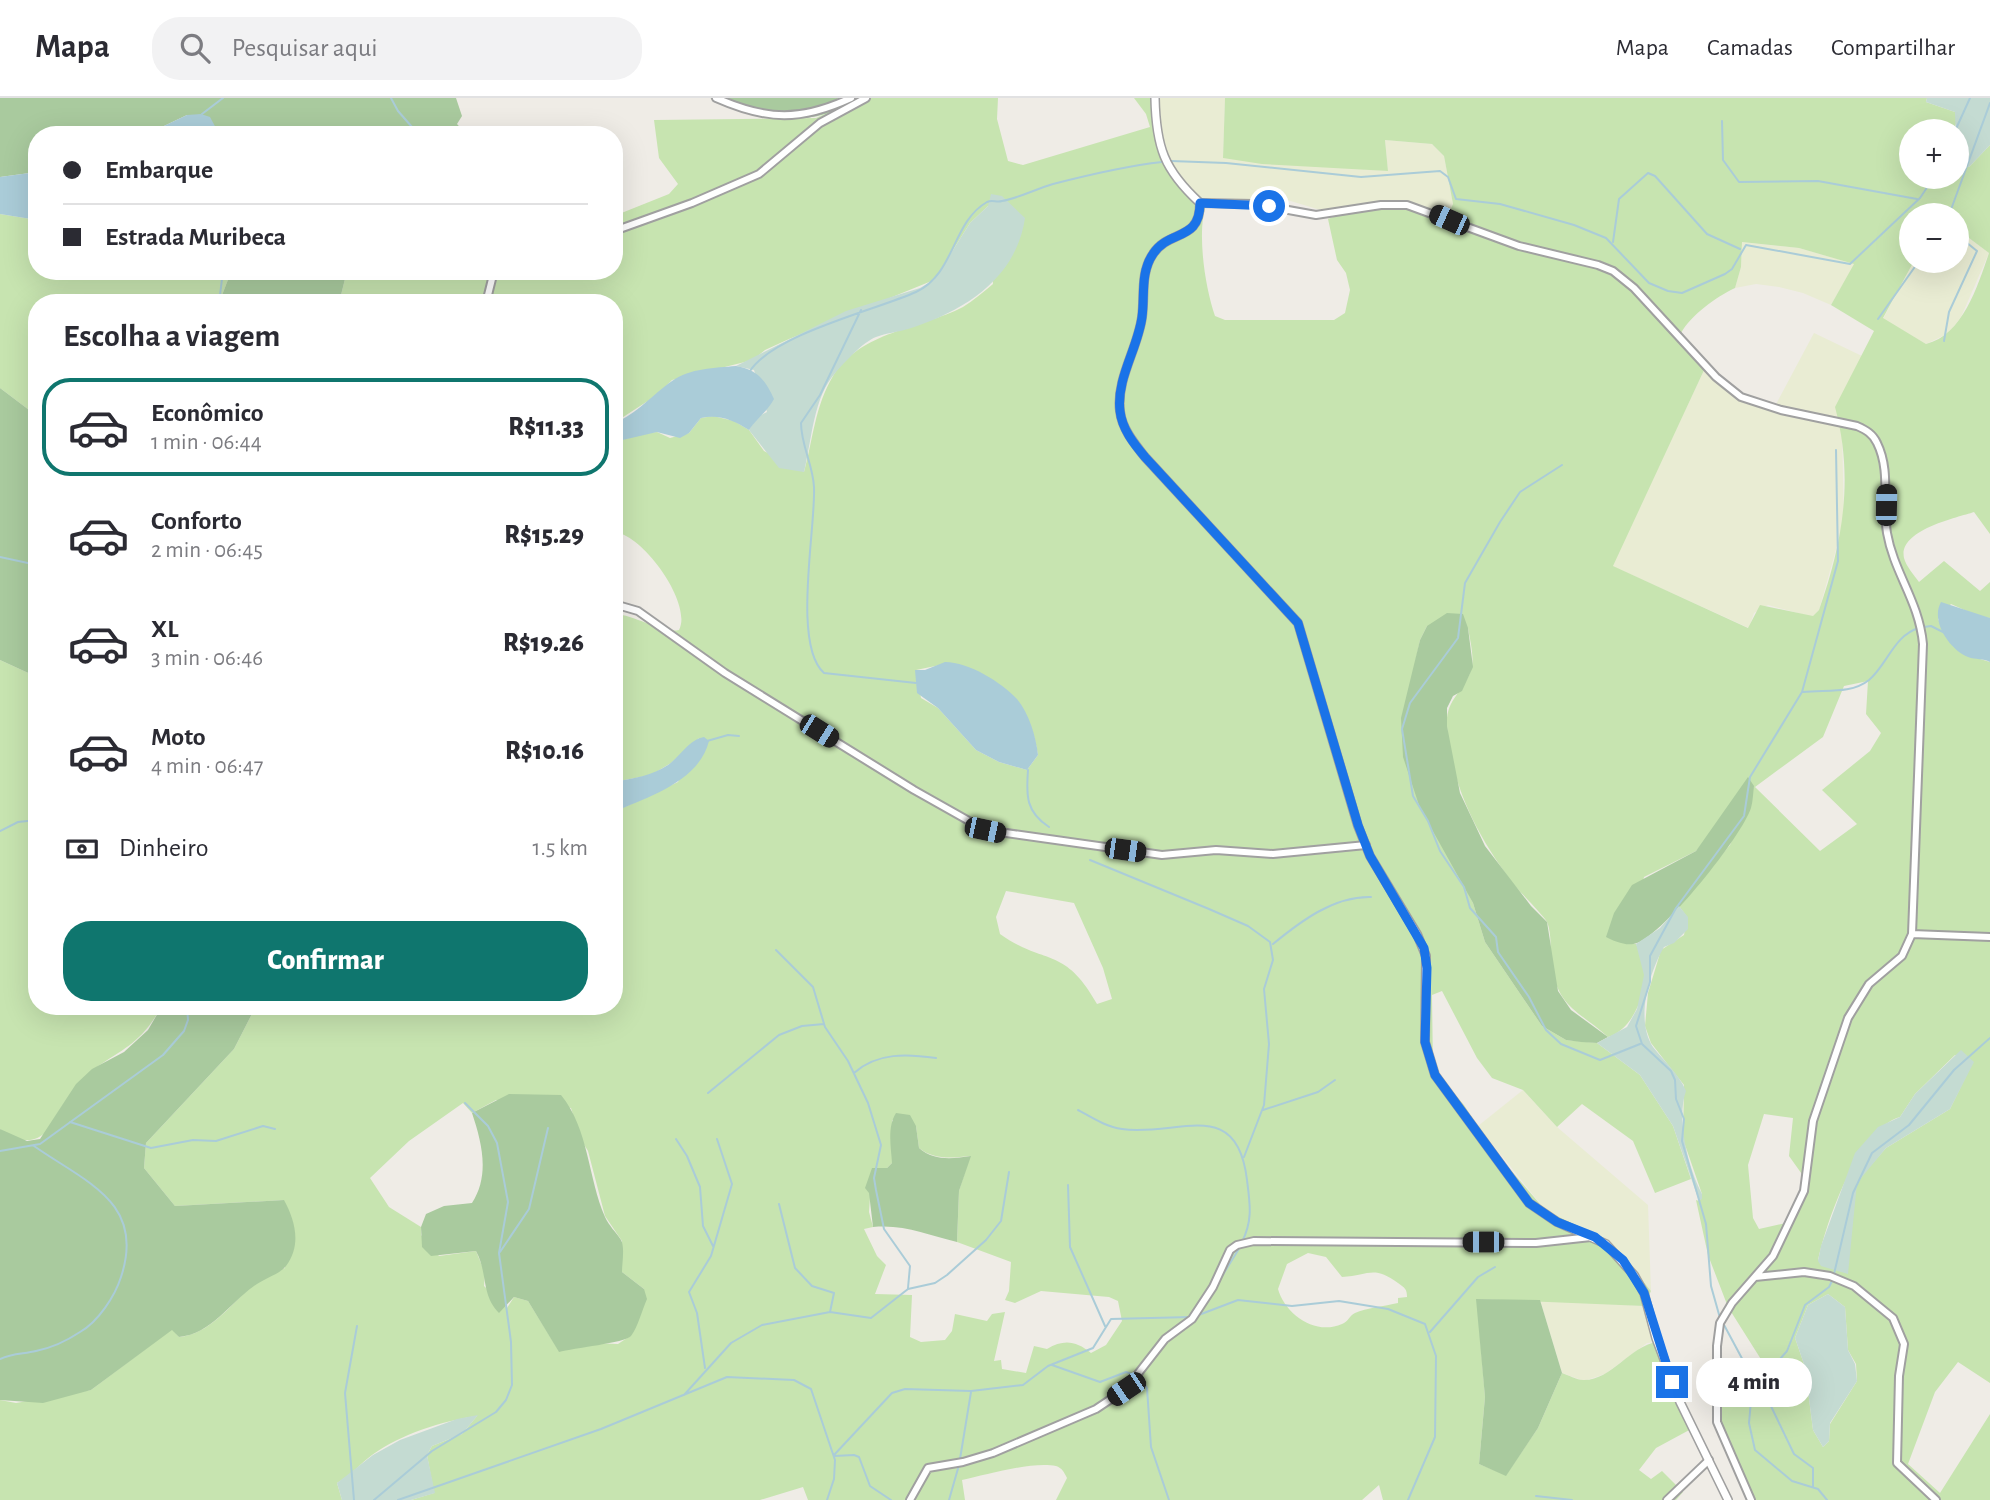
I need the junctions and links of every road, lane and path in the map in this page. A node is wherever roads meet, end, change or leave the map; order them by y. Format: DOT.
graph roads {
  1 [pos="716,98"];
  2 [pos="851,98"];
  3 [pos="866,98"];
  4 [pos="1155,98"];
  5 [pos="1200,203"];
  6 [pos="623,228"];
  7 [pos="623,607"];
  8 [pos="1366,845"];
  9 [pos="1912,934"];
  10 [pos="1990,937"];
  11 [pos="1595,1237"];
  12 [pos="1755,1277"];
  13 [pos="1709,1460"];
  14 [pos="910,1500"];
  15 [pos="1667,1500"];
  16 [pos="1728,1500"];
  17 [pos="1751,1500"];
  18 [pos="1936,1500"];
  1 -- 2 [label="street"];
  3 -- 6 [label="street"];
  4 -- 5 [label="street"];
  5 -- 8 [label="street"];
  5 -- 9 [label="street"];
  7 -- 8 [label="street"];
  8 -- 11 [label="street"];
  9 -- 10 [label="street"];
  9 -- 12 [label="street"];
  11 -- 13 [label="street"];
  11 -- 14 [label="street"];
  12 -- 17 [label="street"];
  12 -- 18 [label="street"];
  13 -- 15 [label="street"];
  13 -- 16 [label="street"];
}
